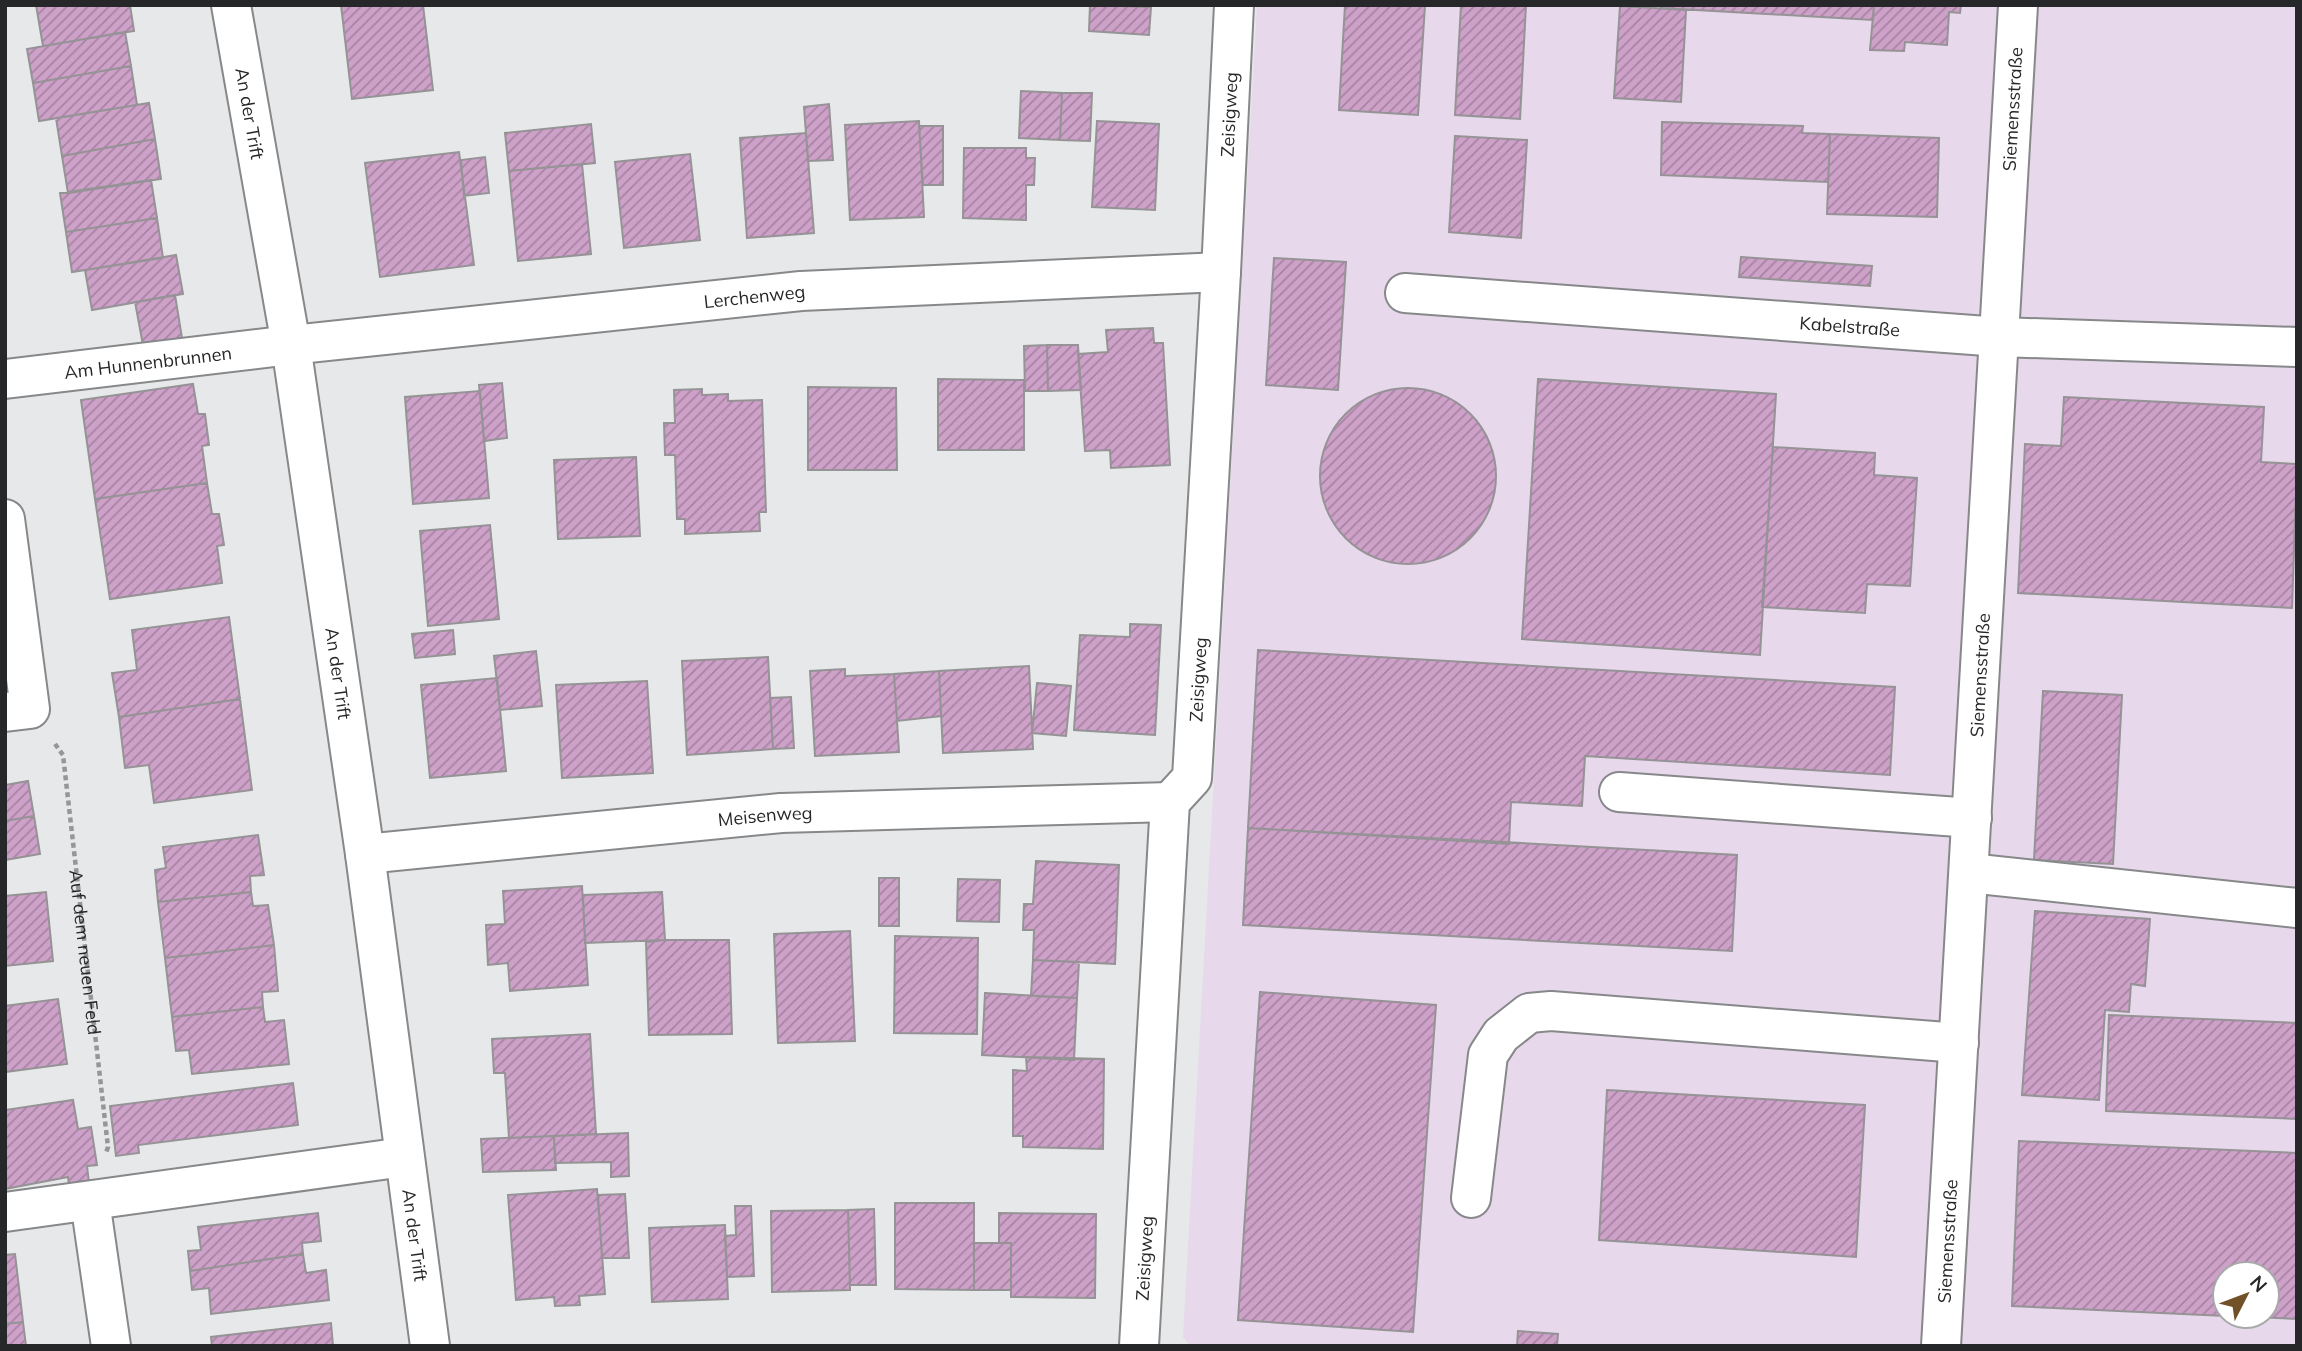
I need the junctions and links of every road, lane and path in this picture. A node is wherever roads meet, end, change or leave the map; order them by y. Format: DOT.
graph roads {
  1 [pos="231,5"];
  2 [pos="1234,5"];
  3 [pos="2018,5"];
  4 [pos="1221,272"];
  5 [pos="1405,293"];
  6 [pos="2000,337"];
  7 [pos="291,345"];
  8 [pos="2297,347"];
  9 [pos="5,379"];
  10 [pos="5,519"];
  11 [pos="18,711"];
  12 [pos="1619,792"];
  13 [pos="1170,802"];
  14 [pos="1972,818"];
  15 [pos="365,854"];
  16 [pos="1969,873"];
  17 [pos="2297,908"];
  18 [pos="1959,1044"];
  19 [pos="404,1157"];
  20 [pos="1471,1198"];
  21 [pos="90,1200"];
  22 [pos="5,1212"];
  23 [pos="111,1346"];
  24 [pos="430,1346"];
  25 [pos="1139,1346"];
  26 [pos="1941,1346"];
  1 -- 7 [label="street, An der Trift"];
  2 -- 4 [label="street, Zeisigweg"];
  3 -- 6 [label="street, Siemensstraße"];
  4 -- 7 [label="street, Lerchenweg"];
  4 -- 13 [label="street, Zeisigweg"];
  5 -- 6 [label="street, Kabelstraße"];
  6 -- 8 [label="street, Kabelstraße"];
  6 -- 14 [label="street, Siemensstraße"];
  7 -- 9 [label="street, Am Hunnenbrunnen"];
  7 -- 15 [label="street, An der Trift"];
  10 -- 11 [label="street"];
  11 -- 21 [label="path, Auf dem neuen Feld"];
  12 -- 14 [label="street"];
  13 -- 15 [label="street, Meisenweg"];
  13 -- 25 [label="street, Zeisigweg"];
  14 -- 16 [label="street, Siemensstraße"];
  15 -- 19 [label="street, An der Trift"];
  16 -- 17 [label="street"];
  16 -- 18 [label="street, Siemensstraße"];
  18 -- 20 [label="street"];
  18 -- 26 [label="street, Siemensstraße"];
  19 -- 21 [label="street"];
  19 -- 24 [label="street, An der Trift"];
  21 -- 22 [label="street"];
  21 -- 23 [label="street"];
}
